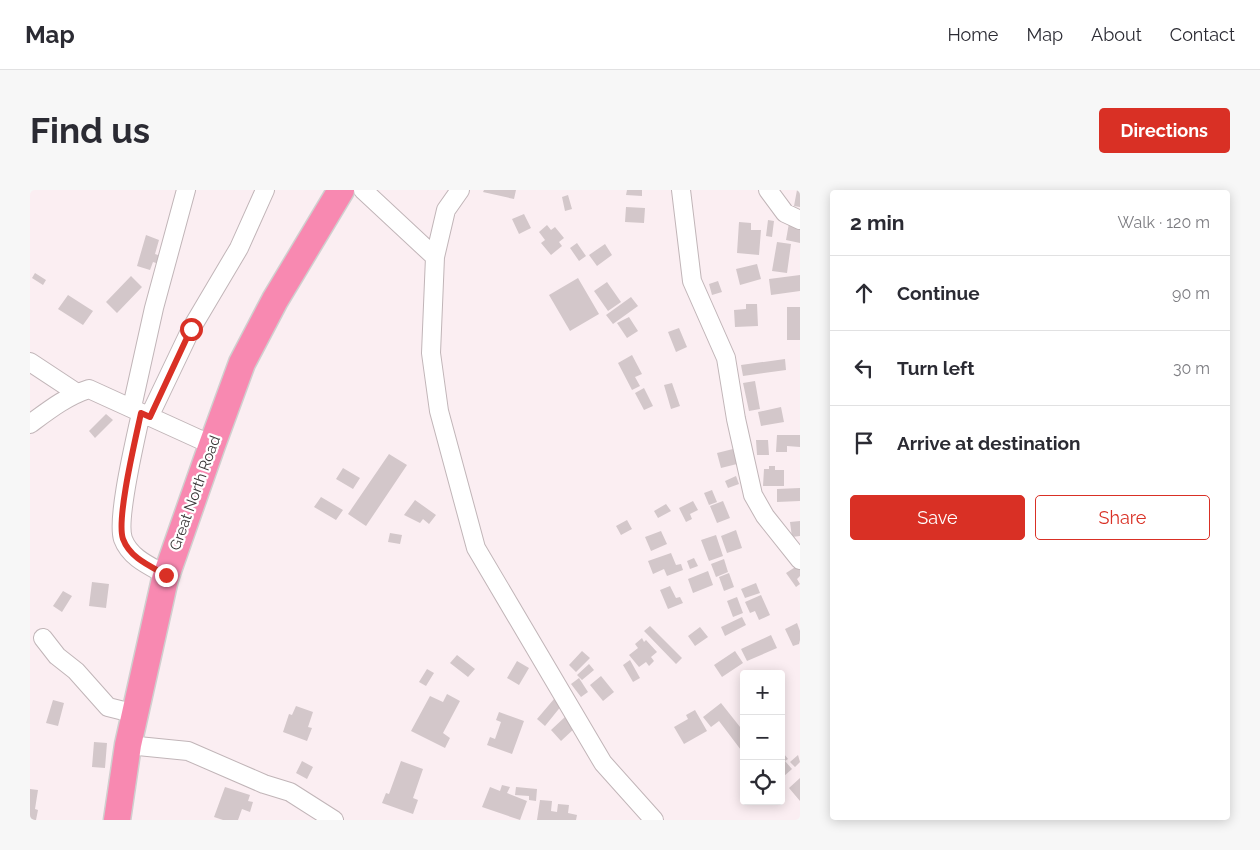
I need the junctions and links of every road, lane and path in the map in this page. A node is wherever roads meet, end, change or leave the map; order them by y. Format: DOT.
graph roads {
  1 [pos="186,190"];
  2 [pos="265,190"];
  3 [pos="341,190"];
  4 [pos="362,190"];
  5 [pos="460,190"];
  6 [pos="681,190"];
  7 [pos="768,190"];
  8 [pos="800,220"];
  9 [pos="435,258"];
  10 [pos="30,362"];
  11 [pos="77,393"];
  12 [pos="141,412"];
  13 [pos="30,424"];
  14 [pos="212,445"];
  15 [pos="800,560"];
  16 [pos="166,575"];
  17 [pos="42,638"];
  18 [pos="136,714"];
  19 [pos="128,745"];
  20 [pos="117,820"];
  21 [pos="334,820"];
  22 [pos="654,820"];
  1 -- 12 [label="street"];
  2 -- 12 [label="street"];
  3 -- 14 [label="highway, Great North Road"];
  4 -- 9 [label="street"];
  5 -- 9 [label="street"];
  6 -- 15 [label="street"];
  7 -- 8 [label="street"];
  9 -- 22 [label="street"];
  10 -- 11 [label="street"];
  11 -- 12 [label="street"];
  11 -- 13 [label="street"];
  12 -- 14 [label="street"];
  12 -- 16 [label="street"];
  14 -- 16 [label="highway, Great North Road"];
  16 -- 18 [label="highway, Great North Road"];
  17 -- 18 [label="street"];
  18 -- 19 [label="highway, Great North Road"];
  19 -- 20 [label="highway, Great North Road"];
  19 -- 21 [label="street"];
}
